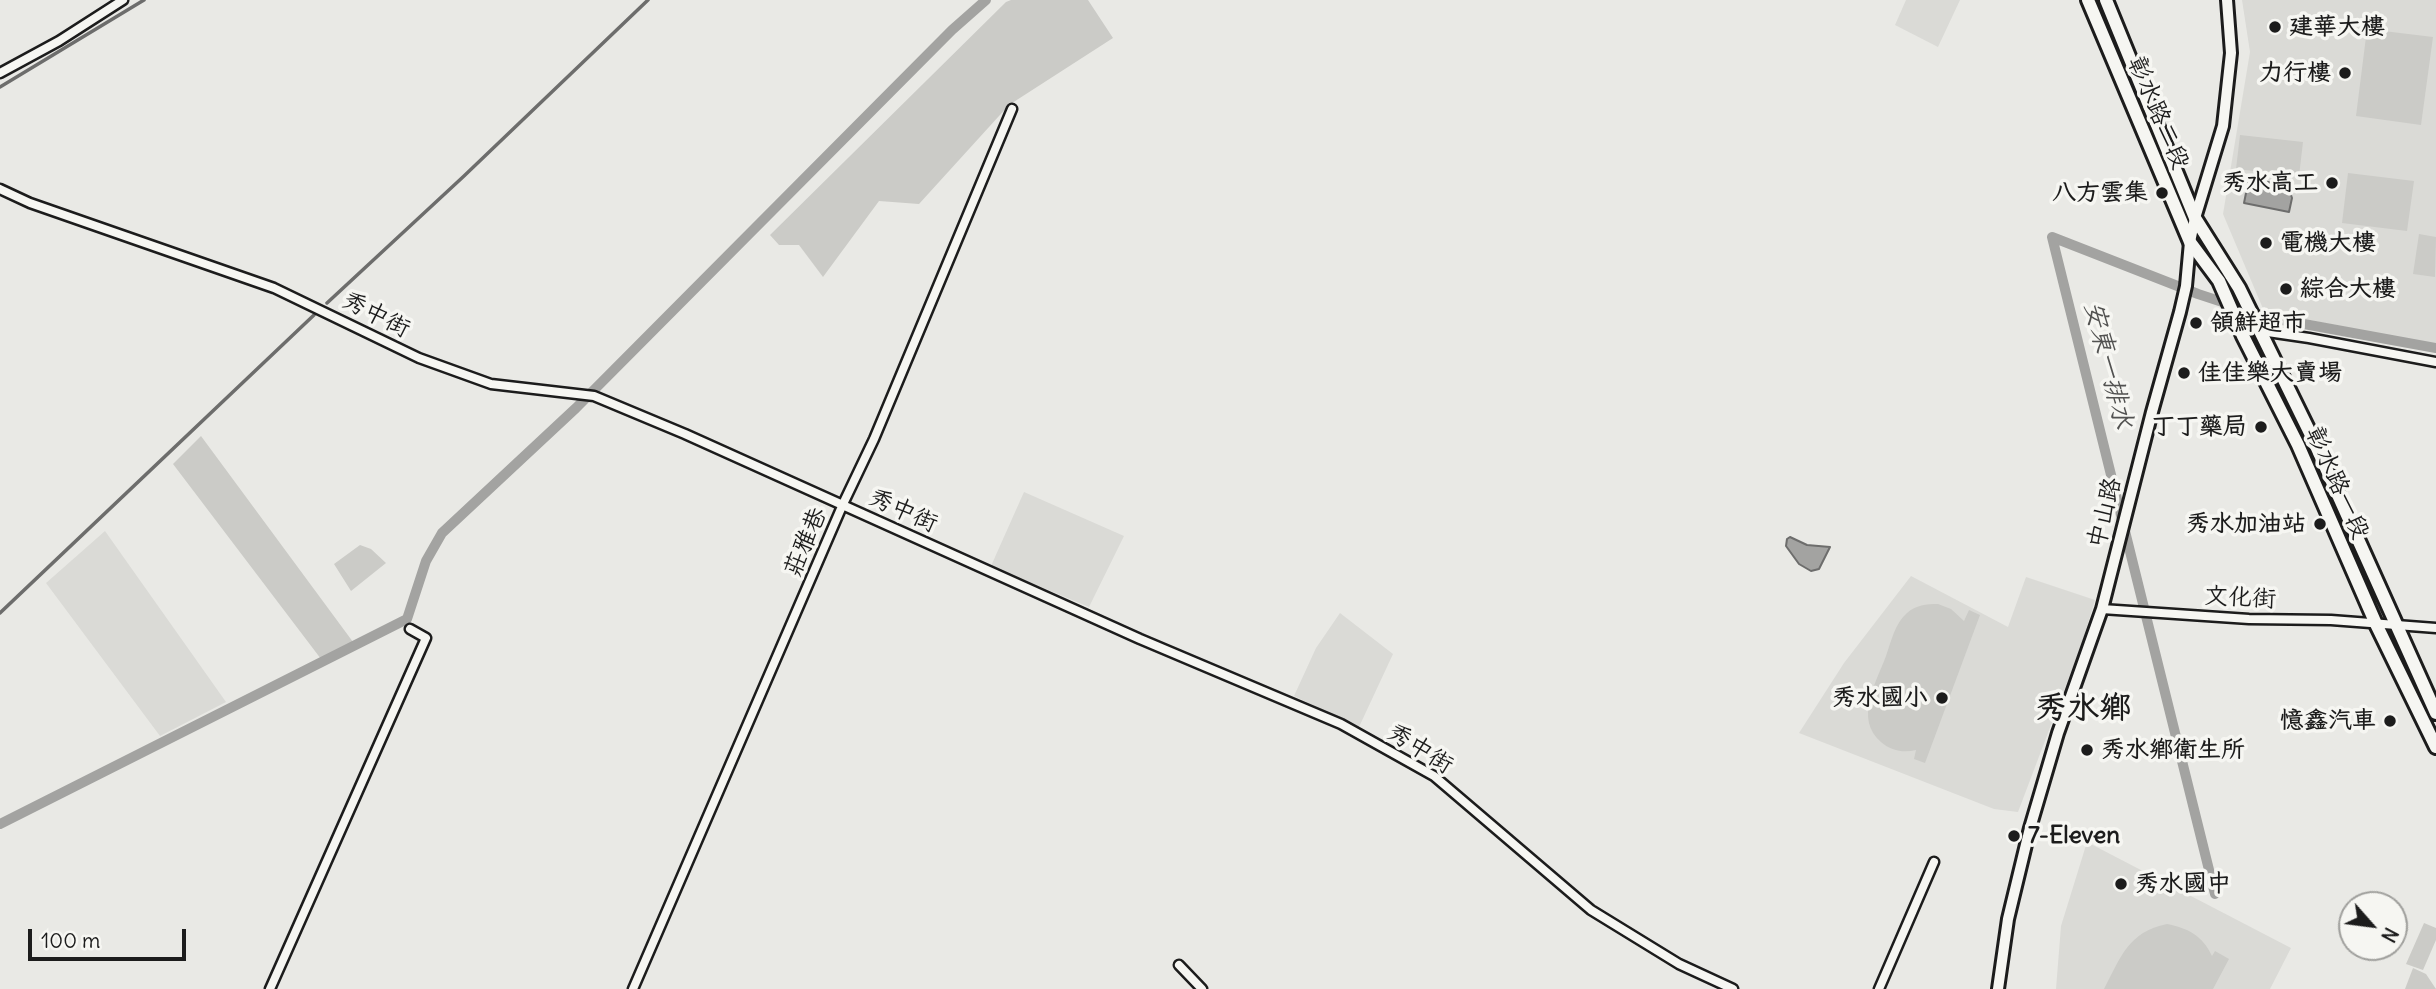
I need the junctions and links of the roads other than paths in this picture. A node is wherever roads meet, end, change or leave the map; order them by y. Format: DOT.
graph roads {
  1 [pos="123,0"];
  2 [pos="2088,0"];
  3 [pos="2106,0"];
  4 [pos="2227,0"];
  5 [pos="0,73"];
  6 [pos="1012,109"];
  7 [pos="0,189"];
  8 [pos="2195,218"];
  9 [pos="2190,242"];
  10 [pos="2259,328"];
  11 [pos="2436,362"];
  12 [pos="843,504"];
  13 [pos="2102,609"];
  14 [pos="2376,624"];
  15 [pos="2396,624"];
  16 [pos="2436,628"];
  17 [pos="411,629"];
  18 [pos="2436,713"];
  19 [pos="2436,747"];
  20 [pos="1934,862"];
  21 [pos="1179,965"];
  22 [pos="270,989"];
  23 [pos="633,989"];
  24 [pos="1202,989"];
  25 [pos="1733,989"];
  26 [pos="1879,989"];
  27 [pos="1998,989"];
  1 -- 5 [label="street"];
  2 -- 9 [label="main road, 彰水路二段"];
  3 -- 8 [label="main road, 彰水路二段"];
  4 -- 8 [label="street, 中山路"];
  6 -- 12 [label="street, 莊雅巷"];
  7 -- 12 [label="street, 秀中街"];
  8 -- 9 [label="street, 中山路"];
  8 -- 10 [label="main road, 彰水路一段"];
  9 -- 13 [label="street, 中山路"];
  9 -- 14 [label="main road, 彰水路一段"];
  10 -- 11 [label="street"];
  10 -- 15 [label="main road, 彰水路一段"];
  12 -- 23 [label="street, 莊雅巷"];
  12 -- 25 [label="street, 秀中街"];
  13 -- 14 [label="street, 文化街"];
  13 -- 27 [label="street, 中山路"];
  14 -- 15 [label="street, 文化街"];
  14 -- 19 [label="main road, 彰水路一段"];
  15 -- 16 [label="street, 文化街"];
  15 -- 18 [label="main road, 彰水路一段"];
  17 -- 22 [label="street"];
  20 -- 26 [label="street"];
  21 -- 24 [label="street"];
}
